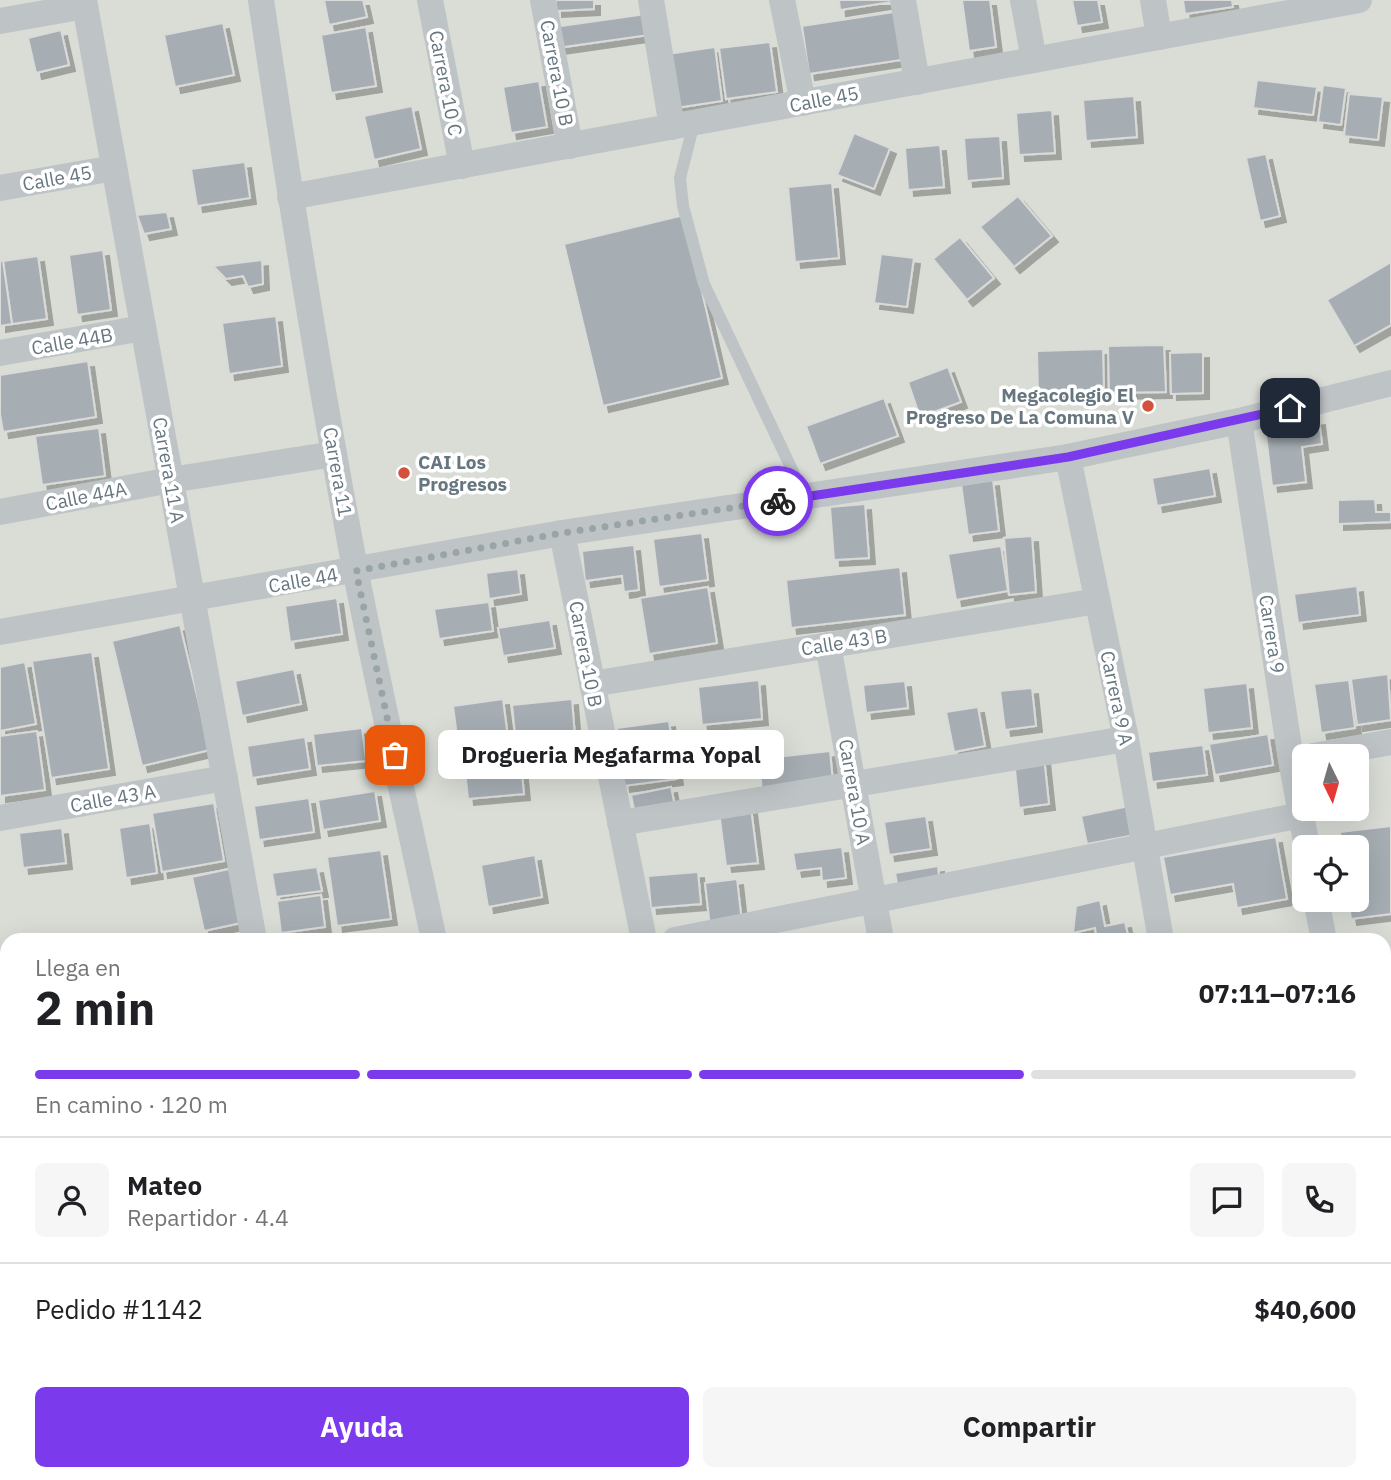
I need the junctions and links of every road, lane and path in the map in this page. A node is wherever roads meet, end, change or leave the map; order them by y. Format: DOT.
graph roads {
  1 [pos="261,0"];
  2 [pos="430,0"];
  3 [pos="543,0"];
  4 [pos="651,0"];
  5 [pos="782,0"];
  6 [pos="903,0"];
  7 [pos="1023,0"];
  8 [pos="1153,0"];
  9 [pos="1359,0"];
  10 [pos="84,3"];
  11 [pos="1321,4"];
  12 [pos="0,21"];
  13 [pos="1159,37"];
  14 [pos="1034,60"];
  15 [pos="917,82"];
  16 [pos="803,103"];
  17 [pos="683,125"];
  18 [pos="570,146"];
  19 [pos="462,166"];
  20 [pos="114,168"];
  21 [pos="0,188"];
  22 [pos="290,197"];
  23 [pos="143,328"];
  24 [pos="0,353"];
  25 [pos="1391,383"];
  26 [pos="1239,421"];
  27 [pos="334,454"];
  28 [pos="1068,457"];
  29 [pos="171,480"];
  30 [pos="805,497"];
  31 [pos="0,512"];
  32 [pos="562,533"];
  33 [pos="356,571"];
  34 [pos="193,598"];
  35 [pos="1097,601"];
  36 [pos="0,632"];
  37 [pos="828,645"];
  38 [pos="592,684"];
  39 [pos="1126,739"];
  40 [pos="1391,742"];
  41 [pos="1300,744"];
  42 [pos="1369,746"];
  43 [pos="225,778"];
  44 [pos="853,785"];
  45 [pos="1292,816"];
  46 [pos="0,818"];
  47 [pos="620,823"];
  48 [pos="1144,846"];
  49 [pos="873,900"];
  50 [pos="1318,912"];
  51 [pos="253,933"];
  52 [pos="433,933"];
  53 [pos="642,933"];
  54 [pos="710,933"];
  55 [pos="880,933"];
  56 [pos="1160,933"];
  57 [pos="1323,933"];
  1 -- 22 [label="street, Carrera 11"];
  2 -- 19 [label="street, Carrera 10 C"];
  3 -- 18 [label="street, Carrera 10 B"];
  4 -- 17 [label="street"];
  5 -- 16 [label="street"];
  6 -- 15 [label="street"];
  7 -- 14 [label="street"];
  8 -- 13 [label="street"];
  9 -- 11 [label="street, Calle 45"];
  10 -- 12 [label="street"];
  10 -- 20 [label="street, Carrera 11 A"];
  11 -- 13 [label="street, Calle 45"];
  13 -- 14 [label="street, Calle 45"];
  14 -- 15 [label="street, Calle 45"];
  15 -- 16 [label="street, Calle 45"];
  16 -- 17 [label="street, Calle 45"];
  17 -- 18 [label="street, Calle 45"];
  17 -- 30 [label="lane"];
  18 -- 19 [label="street, Calle 45"];
  19 -- 22 [label="street, Calle 45"];
  20 -- 21 [label="street, Calle 45"];
  20 -- 23 [label="street, Carrera 11 A"];
  22 -- 27 [label="street, Carrera 11"];
  23 -- 24 [label="street, Calle 44B"];
  23 -- 29 [label="street, Carrera 11 A"];
  25 -- 26 [label="street, Calle 44"];
  26 -- 28 [label="street, Calle 44"];
  26 -- 41 [label="street, Carrera 9"];
  27 -- 29 [label="street, Calle 44A"];
  27 -- 33 [label="street, Carrera 11"];
  28 -- 30 [label="street, Calle 44"];
  28 -- 35 [label="street, Carrera 9 A"];
  29 -- 31 [label="street, Calle 44A"];
  29 -- 34 [label="street, Carrera 11 A"];
  30 -- 32 [label="street, Calle 44"];
  32 -- 33 [label="street, Calle 44"];
  32 -- 38 [label="street, Carrera 10 B"];
  33 -- 34 [label="street, Calle 44"];
  33 -- 52 [label="street, Carrera 11"];
  34 -- 36 [label="street, Calle 44"];
  34 -- 43 [label="street, Carrera 11 A"];
  35 -- 37 [label="street, Calle 43 B"];
  35 -- 39 [label="street, Carrera 9 A"];
  37 -- 38 [label="street, Calle 43 B"];
  37 -- 44 [label="street, Carrera 10 A"];
  38 -- 47 [label="street, Carrera 10 B"];
  39 -- 44 [label="street"];
  39 -- 48 [label="street, Carrera 9 A"];
  40 -- 42 [label="street"];
  43 -- 46 [label="street, Calle 43 A"];
  43 -- 51 [label="street, Carrera 11 A"];
  44 -- 47 [label="street"];
  44 -- 49 [label="street, Carrera 10 A"];
  45 -- 48 [label="street"];
  47 -- 53 [label="street, Carrera 10 B"];
  48 -- 49 [label="street"];
  48 -- 56 [label="street, Carrera 9 A"];
  49 -- 54 [label="street"];
  49 -- 55 [label="street, Carrera 10 A"];
  50 -- 57 [label="street"];
}
